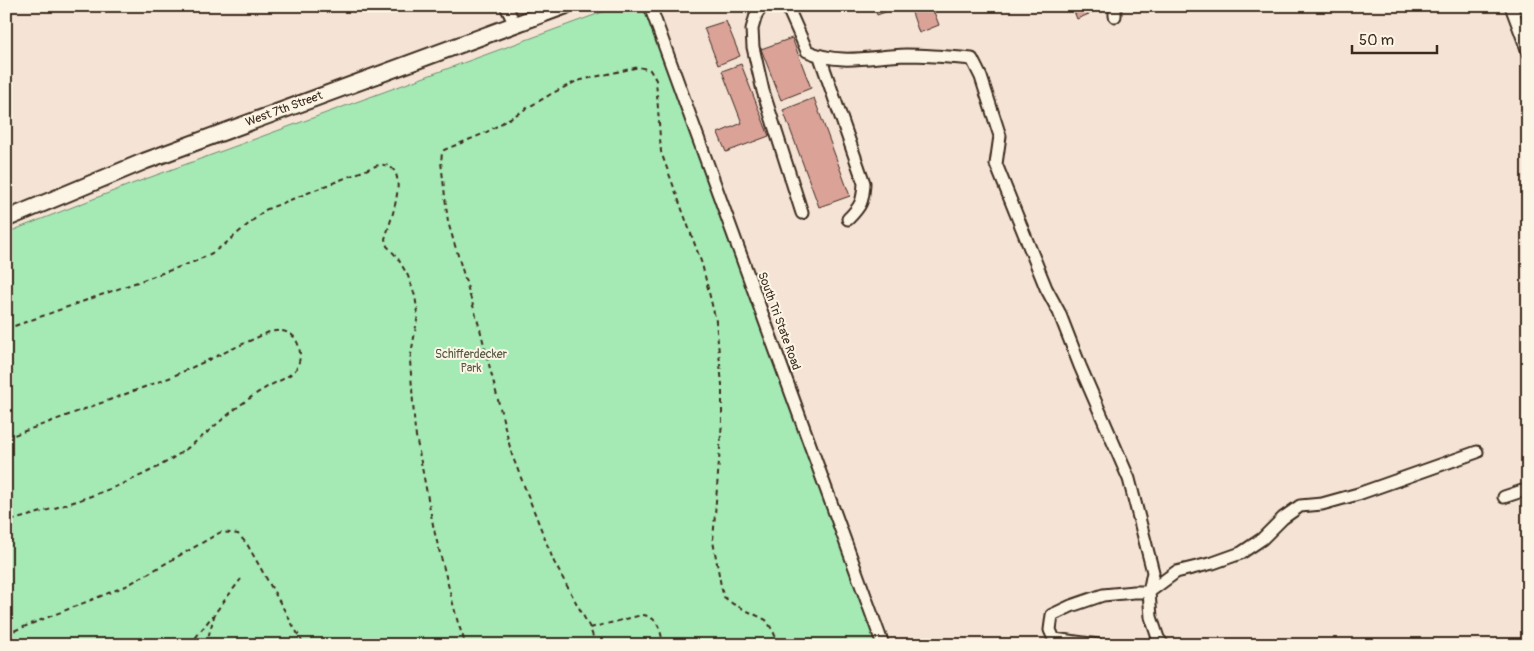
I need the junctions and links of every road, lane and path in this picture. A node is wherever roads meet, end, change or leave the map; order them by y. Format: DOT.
graph roads {
  1 [pos="506,6"];
  2 [pos="565,6"];
  3 [pos="650,6"];
  4 [pos="762,6"];
  5 [pos="787,6"];
  6 [pos="1511,6"];
  7 [pos="515,24"];
  8 [pos="1528,52"];
  9 [pos="820,57"];
  10 [pos="802,213"];
  11 [pos="6,219"];
  12 [pos="848,219"];
  13 [pos="6,330"];
  14 [pos="6,438"];
  15 [pos="1477,452"];
  16 [pos="1528,489"];
  17 [pos="1504,497"];
  18 [pos="6,522"];
  19 [pos="241,579"];
  20 [pos="1149,592"];
  21 [pos="215,613"];
  22 [pos="590,628"];
  23 [pos="6,634"];
  24 [pos="190,645"];
  25 [pos="206,645"];
  26 [pos="304,645"];
  27 [pos="466,645"];
  28 [pos="596,645"];
  29 [pos="663,645"];
  30 [pos="779,645"];
  31 [pos="882,645"];
  32 [pos="1098,645"];
  33 [pos="1163,645"];
  1 -- 7 [label="street"];
  2 -- 7 [label="main road, West 7th Street"];
  3 -- 31 [label="street, South Tri State Road"];
  4 -- 10 [label="street"];
  5 -- 9 [label="street"];
  6 -- 8 [label="street"];
  7 -- 11 [label="main road, West 7th Street"];
  9 -- 12 [label="street"];
  9 -- 20 [label="street"];
  13 -- 27 [label="path"];
  14 -- 18 [label="path"];
  15 -- 20 [label="street"];
  16 -- 17 [label="street"];
  19 -- 21 [label="path"];
  20 -- 32 [label="street"];
  20 -- 33 [label="street"];
  21 -- 24 [label="path"];
  21 -- 25 [label="path"];
  22 -- 28 [label="path"];
  22 -- 29 [label="path"];
  22 -- 30 [label="path"];
  23 -- 26 [label="path"];
}
